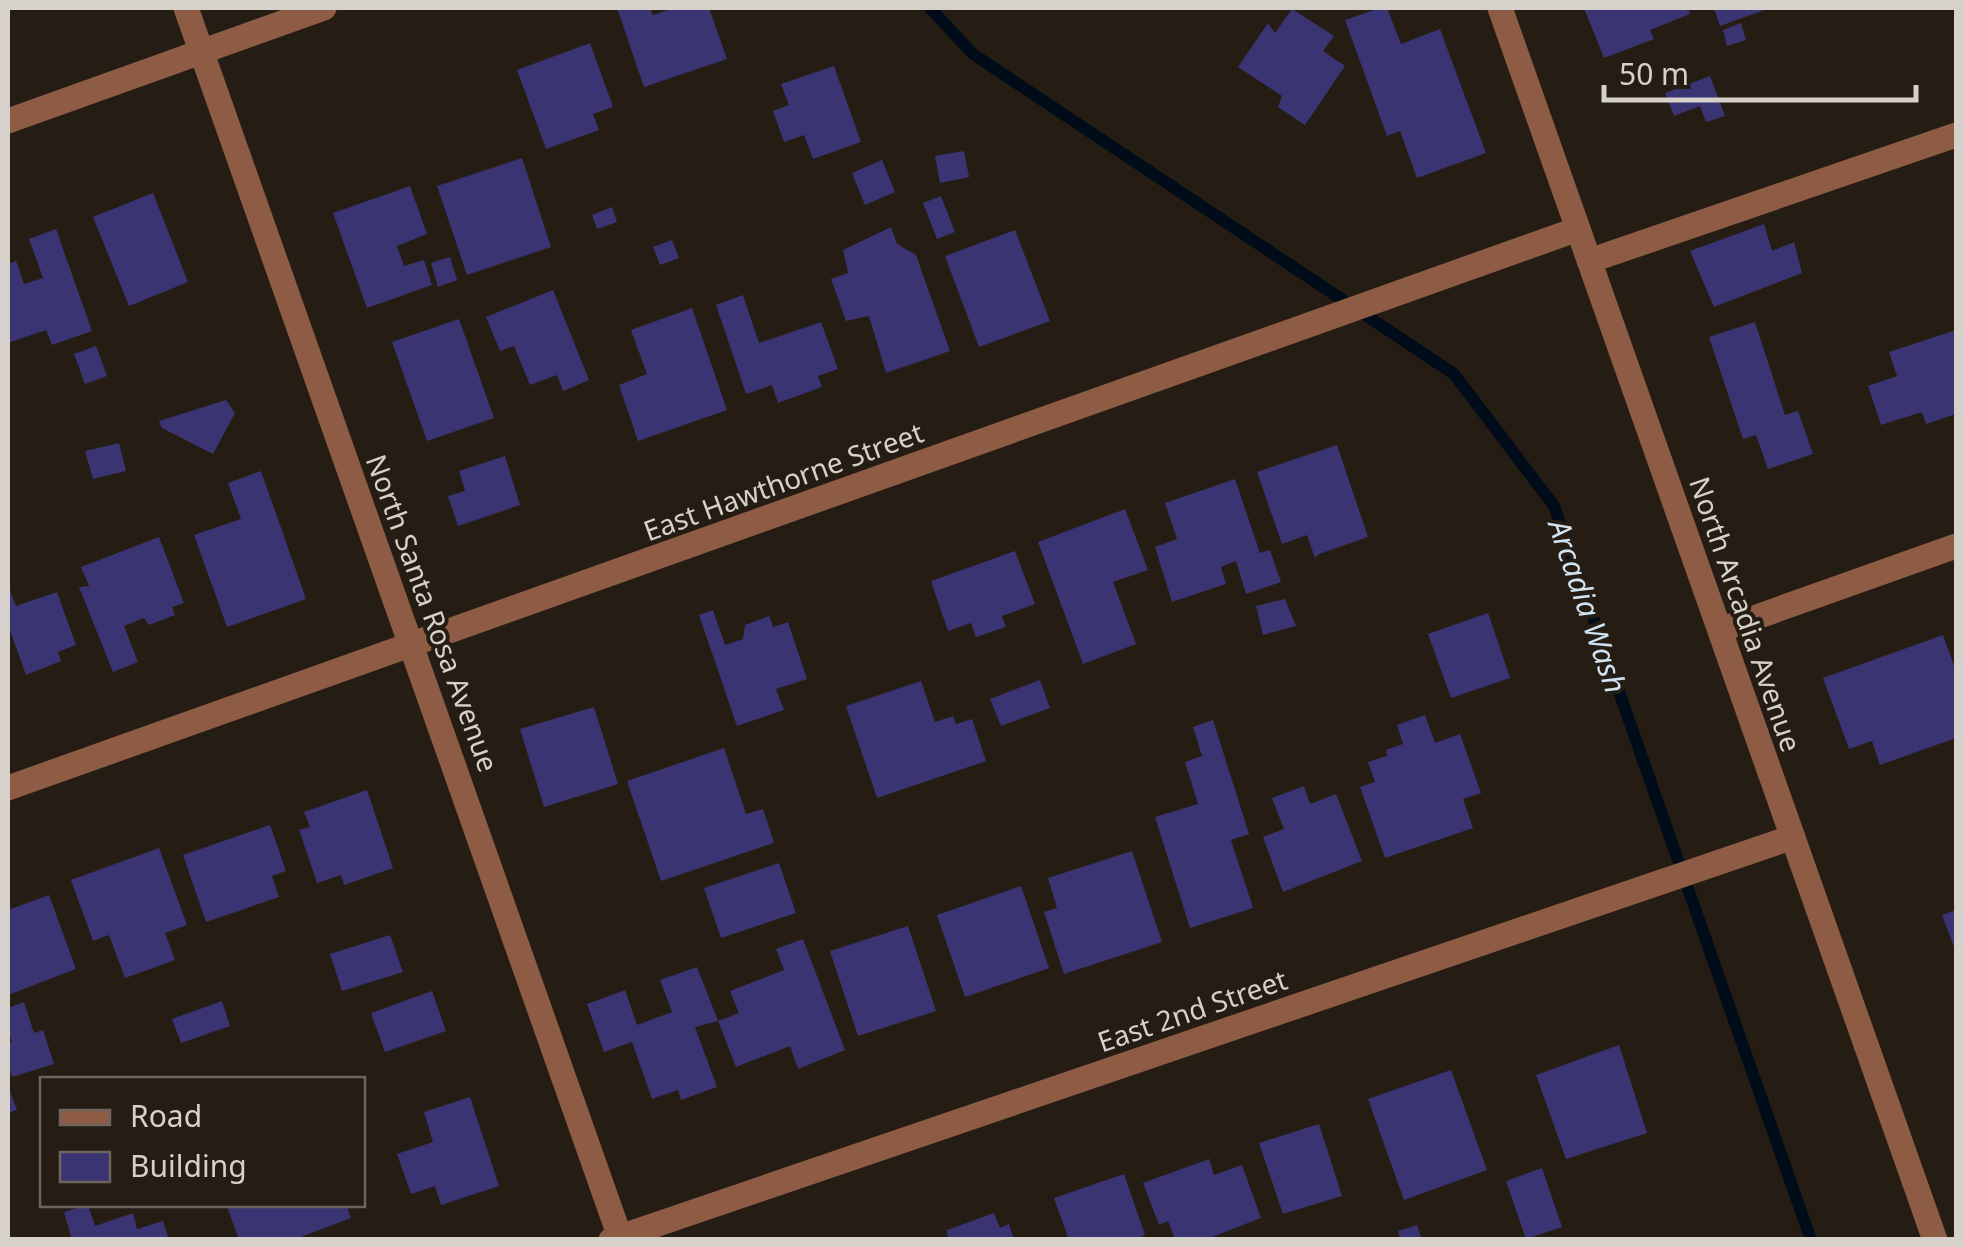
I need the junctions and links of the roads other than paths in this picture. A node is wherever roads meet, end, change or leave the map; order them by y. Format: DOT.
graph roads {
  1 [pos="186,8"];
  2 [pos="324,8"];
  3 [pos="1500,8"];
  4 [pos="201,52"];
  5 [pos="8,120"];
  6 [pos="1956,135"];
  7 [pos="1578,229"];
  8 [pos="1589,261"];
  9 [pos="1956,546"];
  10 [pos="1720,630"];
  11 [pos="413,644"];
  12 [pos="8,788"];
  13 [pos="1793,837"];
  14 [pos="618,1238"];
  15 [pos="1936,1240"];
  1 -- 4 [label="street, North Santa Rosa Avenue"];
  2 -- 4 [label="street"];
  3 -- 7 [label="street, North Arcadia Avenue"];
  4 -- 5 [label="street"];
  4 -- 11 [label="street, North Santa Rosa Avenue"];
  6 -- 8 [label="street"];
  7 -- 8 [label="street, North Arcadia Avenue"];
  7 -- 11 [label="street, East Hawthorne Street"];
  8 -- 10 [label="street, North Arcadia Avenue"];
  9 -- 10 [label="street"];
  10 -- 13 [label="street, North Arcadia Avenue"];
  11 -- 12 [label="street, East Hawthorne Street"];
  11 -- 14 [label="street, North Santa Rosa Avenue"];
  13 -- 14 [label="street, East 2nd Street"];
  13 -- 15 [label="street, North Arcadia Avenue"];
}
